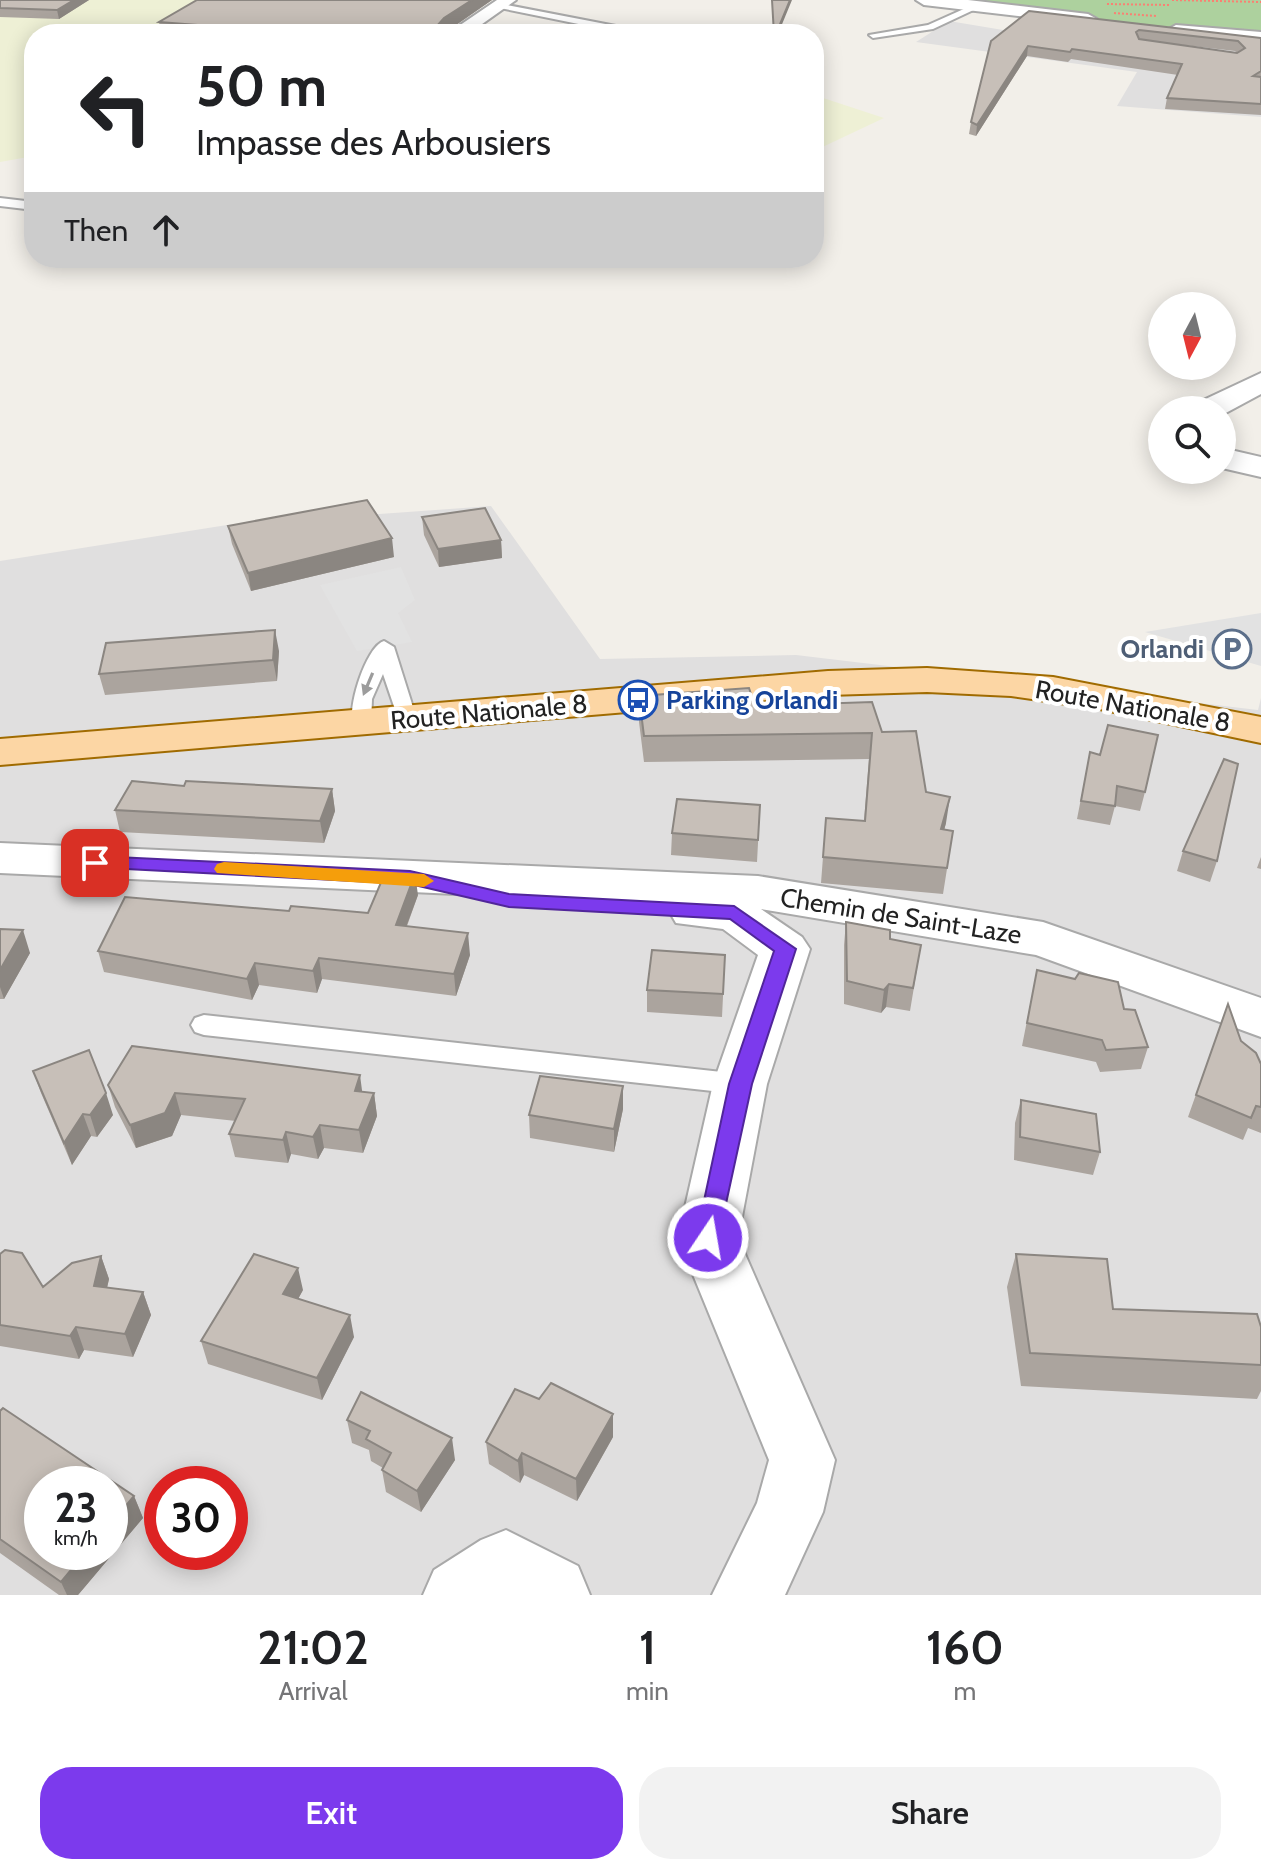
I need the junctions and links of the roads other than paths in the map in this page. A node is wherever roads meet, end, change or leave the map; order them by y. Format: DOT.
graph roads {
  1 [pos="924,0"];
  2 [pos="504,2"];
  3 [pos="978,6"];
  4 [pos="1107,17"];
  5 [pos="1160,23"];
  6 [pos="471,24"];
  7 [pos="586,24"];
  8 [pos="873,35"];
  9 [pos="1261,37"];
  10 [pos="0,202"];
  11 [pos="24,205"];
  12 [pos="1261,382"];
  13 [pos="1234,396"];
  14 [pos="1236,461"];
  15 [pos="1261,467"];
  16 [pos="407,720"];
  17 [pos="361,724"];
  18 [pos="1261,730"];
  19 [pos="0,752"];
  20 [pos="0,858"];
  21 [pos="410,877"];
  22 [pos="1261,1018"];
  23 [pos="204,1025"];
  24 [pos="740,1084"];
  25 [pos="459,1595"];
  26 [pos="554,1595"];
  27 [pos="748,1595"];
  1 -- 3 [label="street"];
  2 -- 6 [label="street"];
  2 -- 7 [label="lane"];
  3 -- 4 [label="street"];
  3 -- 8 [label="lane"];
  5 -- 9 [label="street"];
  10 -- 11 [label="lane"];
  12 -- 13 [label="street"];
  14 -- 15 [label="street"];
  16 -- 17 [label="main road, Route Nationale 8"];
  16 -- 17 [label="lane, one-way"];
  16 -- 18 [label="main road, Route Nationale 8"];
  17 -- 19 [label="main road, Route Nationale 8"];
  20 -- 21 [label="street, Chemin de Saint-Laze"];
  21 -- 22 [label="street, Chemin de Saint-Laze"];
  21 -- 24 [label="street"];
  23 -- 24 [label="lane"];
  24 -- 27 [label="street"];
  25 -- 26 [label="street"];
}
